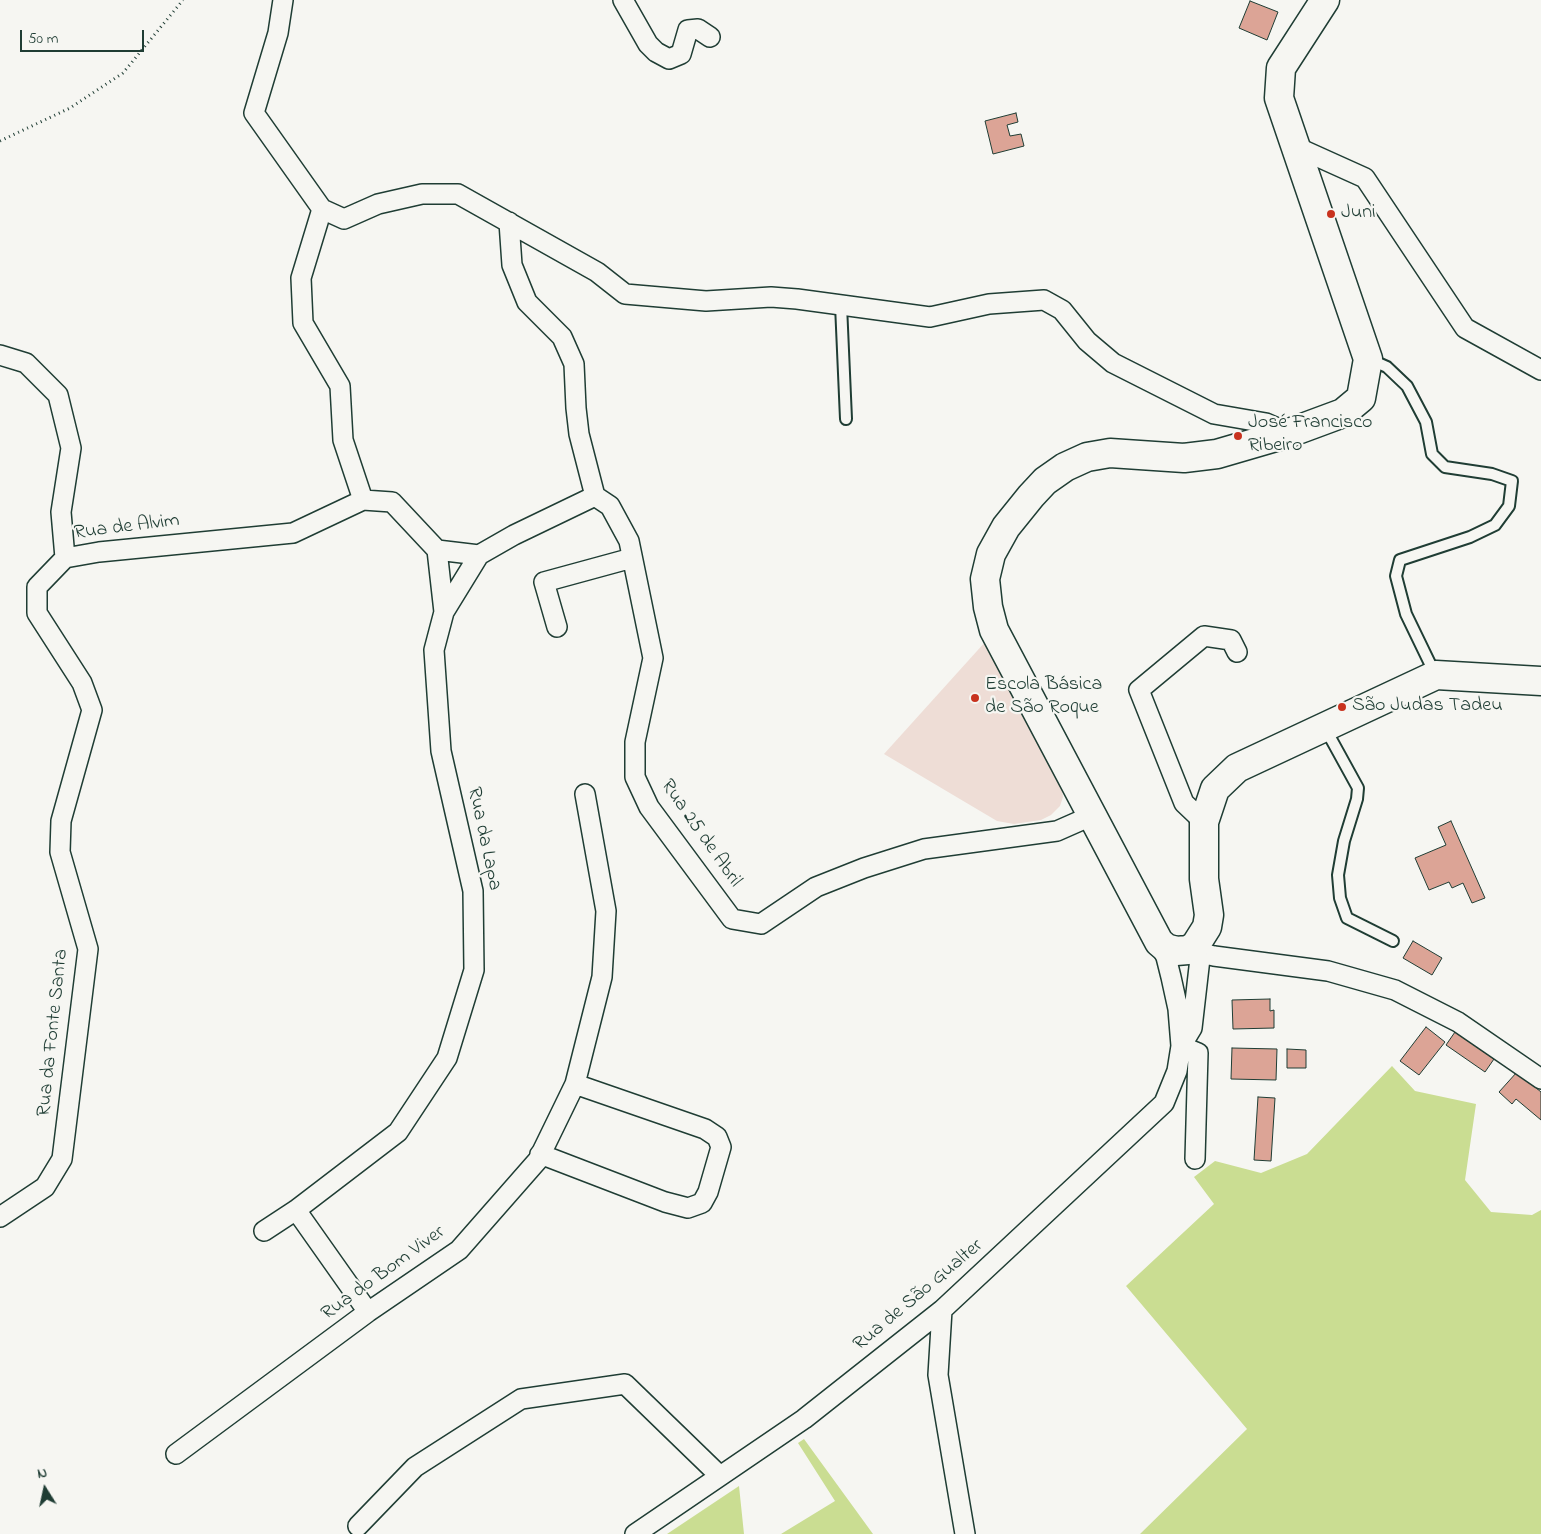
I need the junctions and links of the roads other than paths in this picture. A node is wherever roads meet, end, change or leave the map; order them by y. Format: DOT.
graph roads {
  1 [pos="283,0"];
  2 [pos="623,0"];
  3 [pos="1325,0"];
  4 [pos="710,37"];
  5 [pos="1294,146"];
  6 [pos="322,209"];
  7 [pos="509,222"];
  8 [pos="841,305"];
  9 [pos="0,355"];
  10 [pos="1368,359"];
  11 [pos="1541,370"];
  12 [pos="846,419"];
  13 [pos="1289,433"];
  14 [pos="595,496"];
  15 [pos="363,500"];
  16 [pos="437,550"];
  17 [pos="479,555"];
  18 [pos="65,558"];
  19 [pos="632,558"];
  20 [pos="444,612"];
  21 [pos="557,627"];
  22 [pos="1237,652"];
  23 [pos="1436,675"];
  24 [pos="1541,681"];
  25 [pos="1325,727"];
  26 [pos="585,794"];
  27 [pos="1091,816"];
  28 [pos="1204,822"];
  29 [pos="1393,941"];
  30 [pos="1191,952"];
  31 [pos="1181,1046"];
  32 [pos="1541,1079"];
  33 [pos="575,1084"];
  34 [pos="540,1154"];
  35 [pos="1195,1159"];
  36 [pos="296,1210"];
  37 [pos="0,1217"];
  38 [pos="264,1231"];
  39 [pos="942,1310"];
  40 [pos="368,1312"];
  41 [pos="176,1454"];
  42 [pos="720,1476"];
  43 [pos="358,1526"];
  44 [pos="635,1534"];
  45 [pos="965,1534"];
  1 -- 6 [label="street"];
  2 -- 4 [label="street"];
  3 -- 5 [label="street"];
  5 -- 10 [label="street"];
  5 -- 11 [label="street"];
  6 -- 7 [label="street"];
  6 -- 15 [label="street"];
  7 -- 8 [label="street"];
  7 -- 14 [label="street"];
  8 -- 12 [label="lane"];
  8 -- 13 [label="street"];
  9 -- 18 [label="street, Rua de Alvim"];
  10 -- 13 [label="street"];
  10 -- 23 [label="lane"];
  13 -- 27 [label="street"];
  14 -- 17 [label="street"];
  14 -- 19 [label="street, Rua 25 de Abril"];
  15 -- 16 [label="street"];
  15 -- 18 [label="street, Rua de Alvim"];
  16 -- 17 [label="street"];
  16 -- 20 [label="street"];
  17 -- 20 [label="street"];
  18 -- 37 [label="street, Rua da Fonte Santa"];
  19 -- 21 [label="street"];
  19 -- 27 [label="street, Rua 25 de Abril"];
  20 -- 36 [label="street, Rua da Lapa"];
  22 -- 28 [label="street"];
  23 -- 24 [label="street"];
  23 -- 25 [label="street"];
  25 -- 28 [label="street"];
  25 -- 29 [label="lane"];
  26 -- 33 [label="street, Rua do Bom Viver"];
  27 -- 30 [label="street"];
  28 -- 30 [label="street"];
  30 -- 31 [label="street, Rua de São Gualter"];
  30 -- 31 [label="street, Rua de São Gualter"];
  30 -- 32 [label="street"];
  31 -- 35 [label="street"];
  31 -- 39 [label="street, Rua de São Gualter"];
  33 -- 34 [label="street, Rua do Bom Viver"];
  33 -- 34 [label="street"];
  34 -- 40 [label="street, Rua do Bom Viver"];
  36 -- 38 [label="street, Rua da Lapa"];
  36 -- 40 [label="street"];
  39 -- 42 [label="street, Rua de São Gualter"];
  39 -- 45 [label="street"];
  40 -- 41 [label="street, Rua do Bom Viver"];
  42 -- 43 [label="street"];
  42 -- 44 [label="street, Rua de São Gualter"];
}
